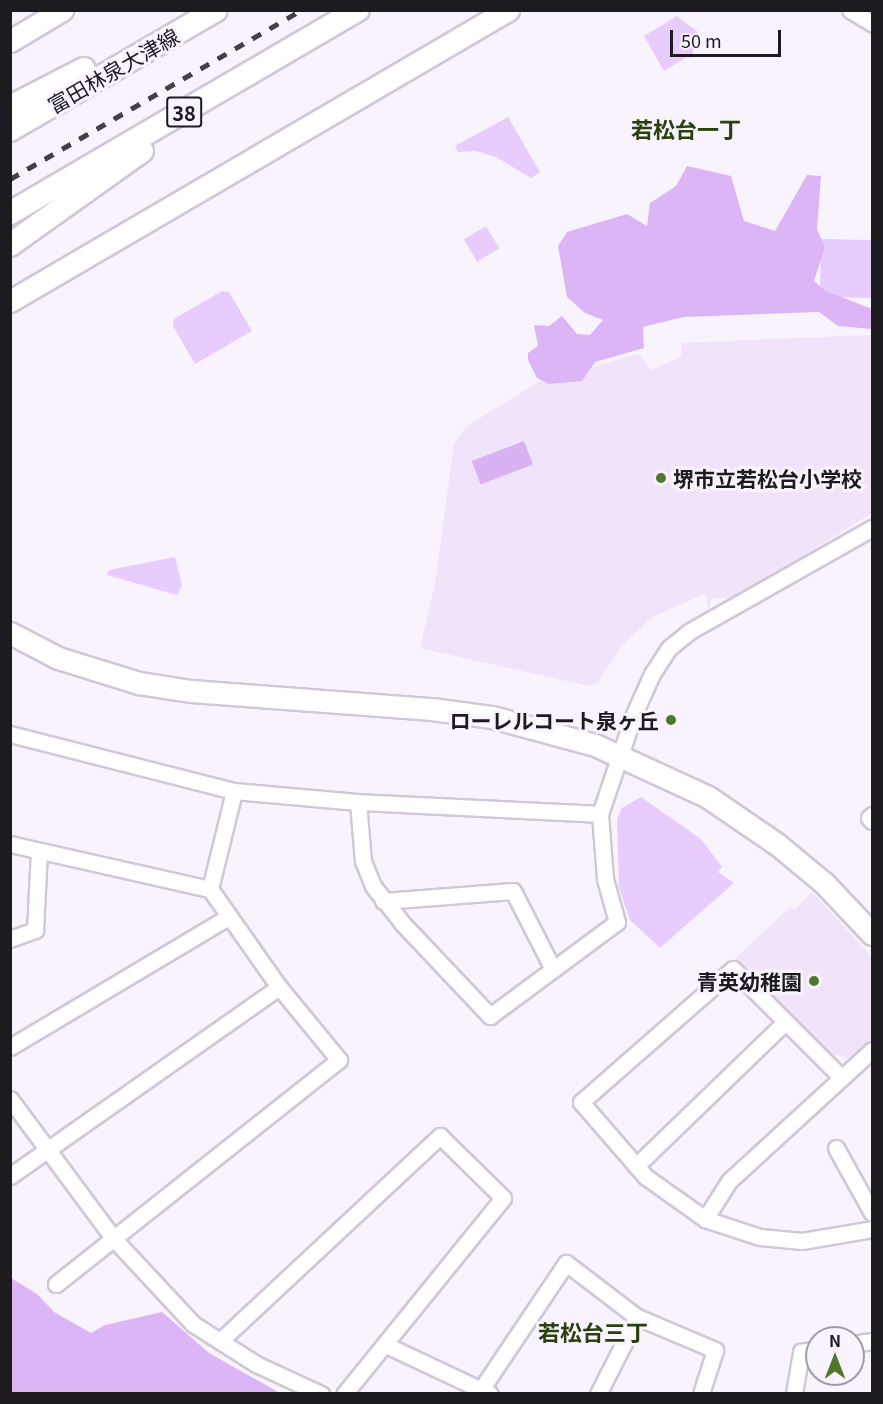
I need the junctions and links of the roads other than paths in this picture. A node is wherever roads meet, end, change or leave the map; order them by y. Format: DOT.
graph roads {
  1 [pos="62,10"];
  2 [pos="195,10"];
  3 [pos="216,10"];
  4 [pos="358,10"];
  5 [pos="508,10"];
  6 [pos="850,10"];
  7 [pos="873,23"];
  8 [pos="10,41"];
  9 [pos="290,50"];
  10 [pos="10,107"];
  11 [pos="10,130"];
  12 [pos="10,213"];
  13 [pos="10,245"];
  14 [pos="10,301"];
  15 [pos="873,528"];
  16 [pos="10,633"];
  17 [pos="10,734"];
  18 [pos="618,755"];
  19 [pos="234,790"];
  20 [pos="358,802"];
  21 [pos="600,814"];
  22 [pos="873,815"];
  23 [pos="873,821"];
  24 [pos="10,844"];
  25 [pos="39,852"];
  26 [pos="210,889"];
  27 [pos="384,901"];
  28 [pos="228,917"];
  29 [pos="873,934"];
  30 [pos="10,939"];
  31 [pos="554,969"];
  32 [pos="279,987"];
  33 [pos="785,1022"];
  34 [pos="10,1047"];
  35 [pos="873,1050"];
  36 [pos="840,1076"];
  37 [pos="10,1099"];
  38 [pos="836,1148"];
  39 [pos="47,1151"];
  40 [pos="636,1166"];
  41 [pos="10,1176"];
  42 [pos="873,1213"];
  43 [pos="705,1219"];
  44 [pos="873,1229"];
  45 [pos="114,1239"];
  46 [pos="56,1284"];
  47 [pos="637,1317"];
  48 [pos="220,1341"];
  49 [pos="386,1345"];
  50 [pos="805,1351"];
  51 [pos="482,1392"];
  52 [pos="321,1394"];
  53 [pos="344,1394"];
  54 [pos="598,1394"];
  55 [pos="701,1394"];
  56 [pos="794,1394"];
  1 -- 8 [label="street"];
  2 -- 10 [label="main road"];
  3 -- 11 [label="main road, 富田林泉大津線"];
  4 -- 9 [label="main road, 38"];
  5 -- 14 [label="street"];
  6 -- 7 [label="street"];
  9 -- 12 [label="main road, 38"];
  9 -- 13 [label="main road"];
  15 -- 18 [label="street"];
  16 -- 18 [label="street"];
  17 -- 19 [label="street"];
  18 -- 21 [label="street"];
  18 -- 29 [label="street"];
  19 -- 20 [label="street"];
  19 -- 26 [label="street"];
  20 -- 21 [label="street"];
  20 -- 27 [label="street"];
  21 -- 31 [label="street"];
  22 -- 23 [label="street"];
  24 -- 25 [label="street"];
  25 -- 26 [label="street"];
  25 -- 30 [label="street"];
  26 -- 28 [label="street"];
  27 -- 31 [label="street"];
  27 -- 31 [label="street"];
  28 -- 32 [label="street"];
  28 -- 34 [label="street"];
  32 -- 39 [label="street"];
  32 -- 45 [label="street"];
  33 -- 36 [label="street"];
  33 -- 40 [label="street"];
  33 -- 40 [label="street"];
  35 -- 36 [label="street"];
  36 -- 43 [label="street"];
  37 -- 39 [label="street"];
  38 -- 42 [label="street"];
  39 -- 41 [label="street"];
  39 -- 45 [label="street"];
  40 -- 43 [label="street"];
  43 -- 44 [label="street"];
  45 -- 46 [label="street"];
  45 -- 48 [label="street"];
  47 -- 51 [label="street"];
  47 -- 54 [label="street"];
  47 -- 55 [label="street"];
  48 -- 49 [label="street"];
  48 -- 52 [label="street"];
  49 -- 51 [label="street"];
  49 -- 53 [label="street"];
  50 -- 56 [label="street"];
}
